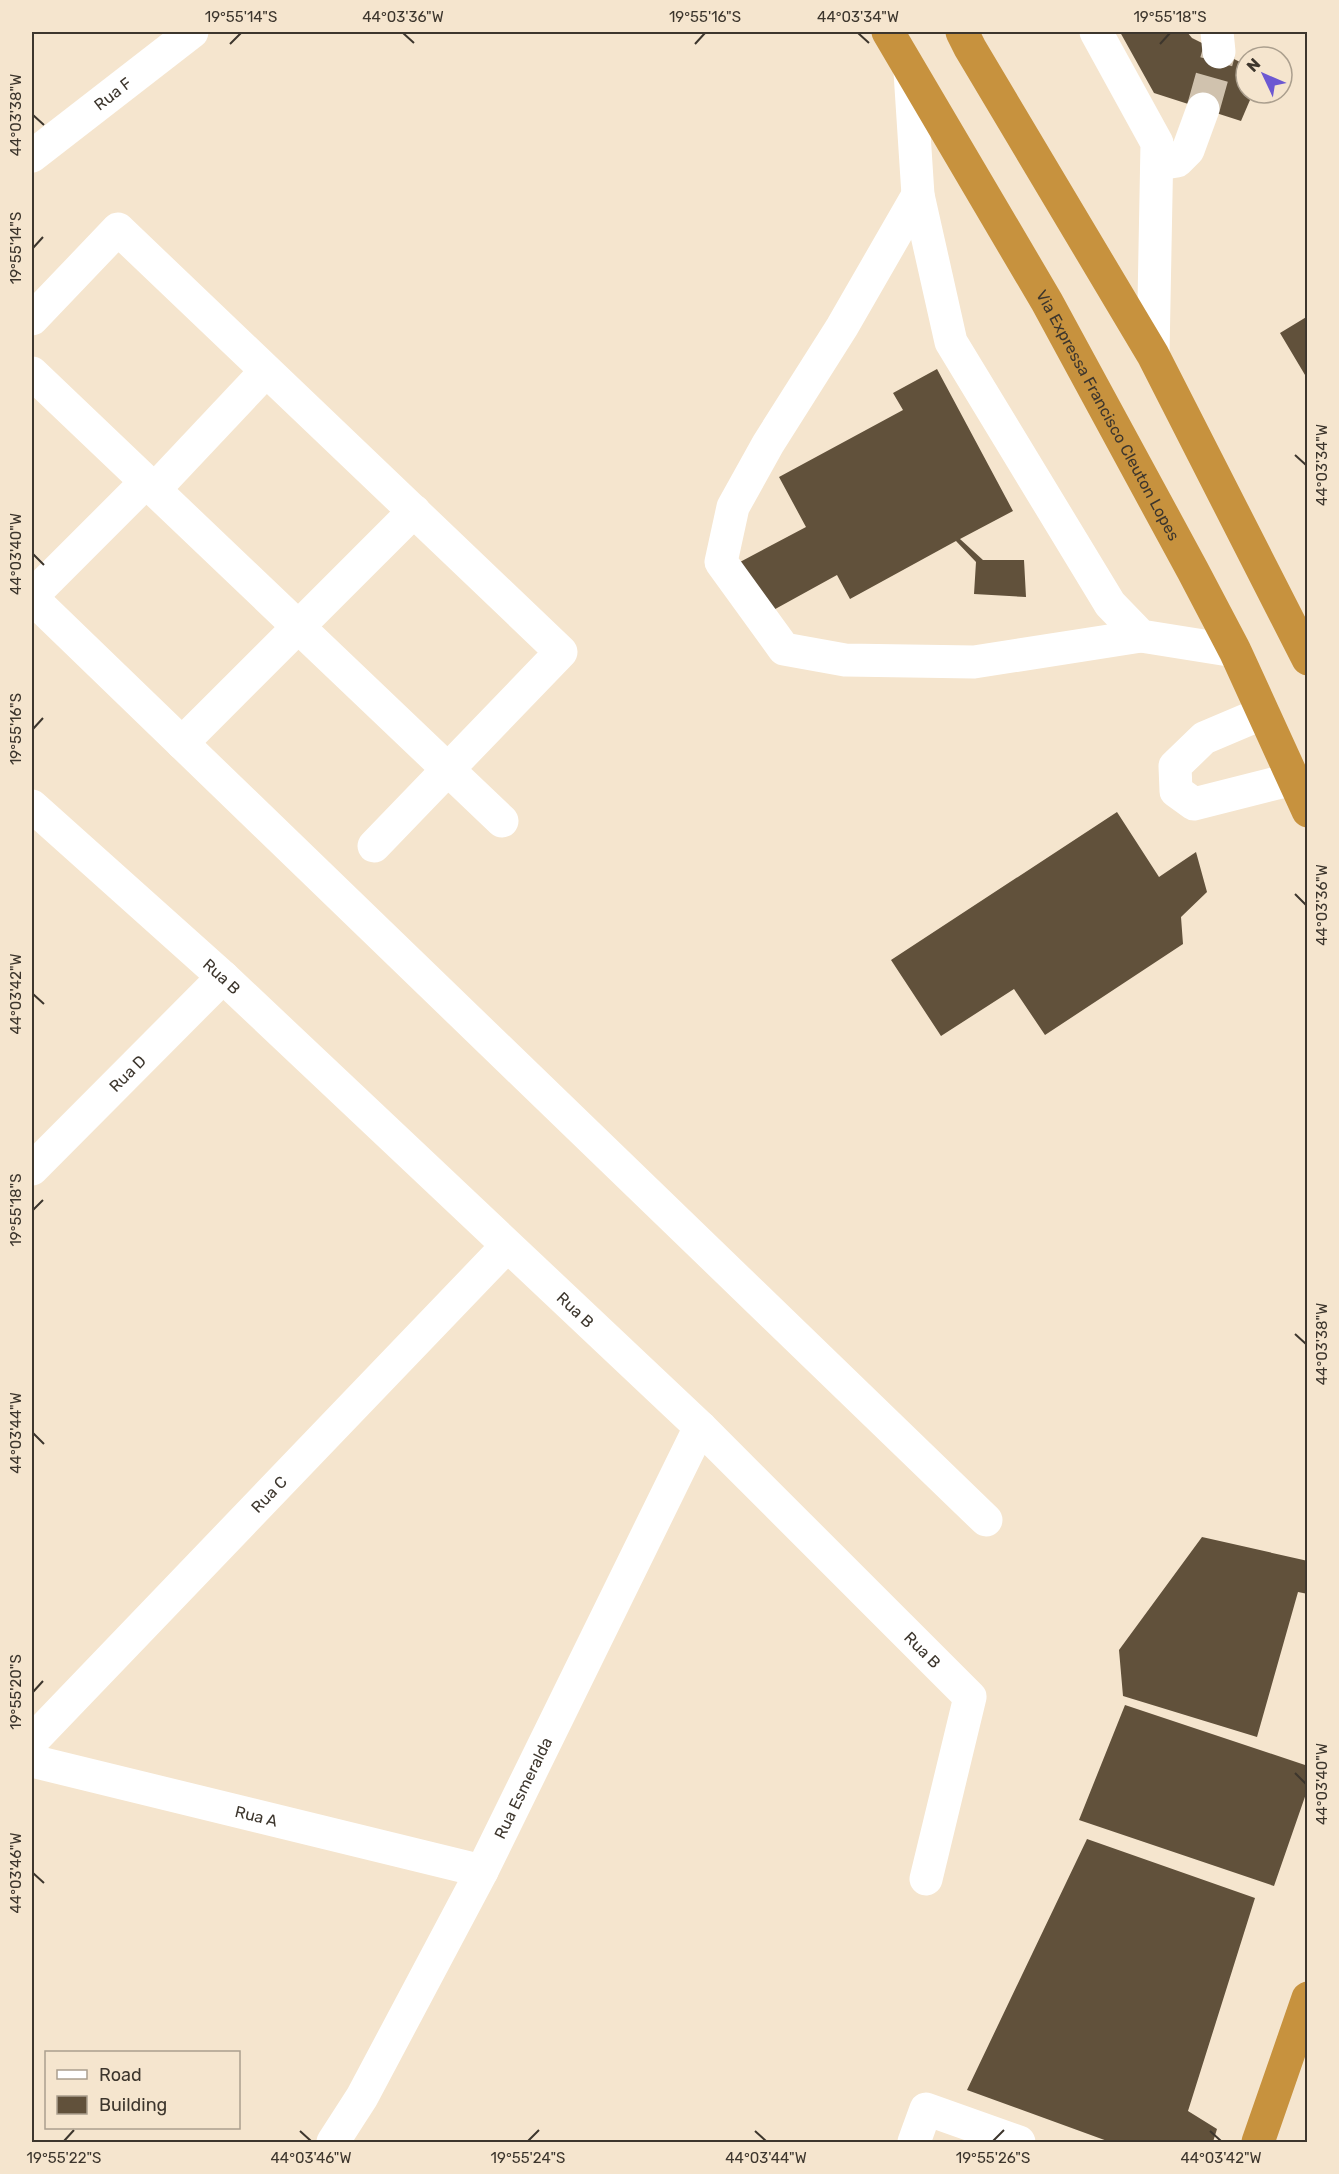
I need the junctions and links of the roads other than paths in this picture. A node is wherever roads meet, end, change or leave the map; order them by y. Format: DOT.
graph roads {
  1 [pos="192,32"];
  2 [pos="888,32"];
  3 [pos="962,32"];
  4 [pos="1096,32"];
  5 [pos="910,72"];
  6 [pos="1203,109"];
  7 [pos="32,156"];
  8 [pos="1158,164"];
  9 [pos="918,195"];
  10 [pos="32,319"];
  11 [pos="1152,355"];
  12 [pos="266,370"];
  13 [pos="32,373"];
  14 [pos="150,486"];
  15 [pos="414,512"];
  16 [pos="32,597"];
  17 [pos="298,627"];
  18 [pos="1141,636"];
  19 [pos="1235,651"];
  20 [pos="1308,659"];
  21 [pos="1263,712"];
  22 [pos="182,743"];
  23 [pos="447,769"];
  24 [pos="1293,779"];
  25 [pos="32,806"];
  26 [pos="1308,811"];
  27 [pos="502,821"];
  28 [pos="374,846"];
  29 [pos="223,978"];
  30 [pos="32,1169"];
  31 [pos="507,1246"];
  32 [pos="700,1427"];
  33 [pos="986,1520"];
  34 [pos="32,1741"];
  35 [pos="32,1761"];
  36 [pos="482,1871"];
  37 [pos="926,1879"];
  38 [pos="1308,1998"];
  39 [pos="333,2142"];
  40 [pos="914,2142"];
  41 [pos="1019,2142"];
  42 [pos="1258,2142"];
  1 -- 7 [label="street, Rua F"];
  2 -- 5 [label="highway, Via Expressa Francisco Cleuton Lopes"];
  3 -- 11 [label="highway"];
  4 -- 8 [label="street"];
  5 -- 9 [label="street"];
  5 -- 19 [label="highway, Via Expressa Francisco Cleuton Lopes"];
  6 -- 8 [label="street"];
  8 -- 11 [label="street"];
  9 -- 18 [label="street"];
  9 -- 18 [label="street"];
  10 -- 12 [label="street"];
  11 -- 20 [label="highway"];
  12 -- 14 [label="street"];
  12 -- 15 [label="street"];
  13 -- 14 [label="street"];
  14 -- 16 [label="street"];
  14 -- 17 [label="street"];
  15 -- 17 [label="street"];
  15 -- 23 [label="street"];
  16 -- 22 [label="street"];
  17 -- 22 [label="street"];
  17 -- 23 [label="street"];
  18 -- 19 [label="street"];
  19 -- 21 [label="highway, Via Expressa Francisco Cleuton Lopes"];
  21 -- 24 [label="highway, Via Expressa Francisco Cleuton Lopes"];
  21 -- 24 [label="street"];
  22 -- 33 [label="street"];
  23 -- 27 [label="street"];
  23 -- 28 [label="street"];
  24 -- 26 [label="highway, Via Expressa Francisco Cleuton Lopes"];
  25 -- 29 [label="street, Rua B"];
  29 -- 30 [label="street, Rua D"];
  29 -- 31 [label="street, Rua B"];
  31 -- 32 [label="street, Rua B"];
  31 -- 34 [label="street, Rua C"];
  32 -- 36 [label="street, Rua Esmeralda"];
  32 -- 37 [label="street, Rua B"];
  35 -- 36 [label="street, Rua A"];
  36 -- 39 [label="street, Rua Esmeralda"];
  38 -- 42 [label="highway"];
  40 -- 41 [label="street"];
}
